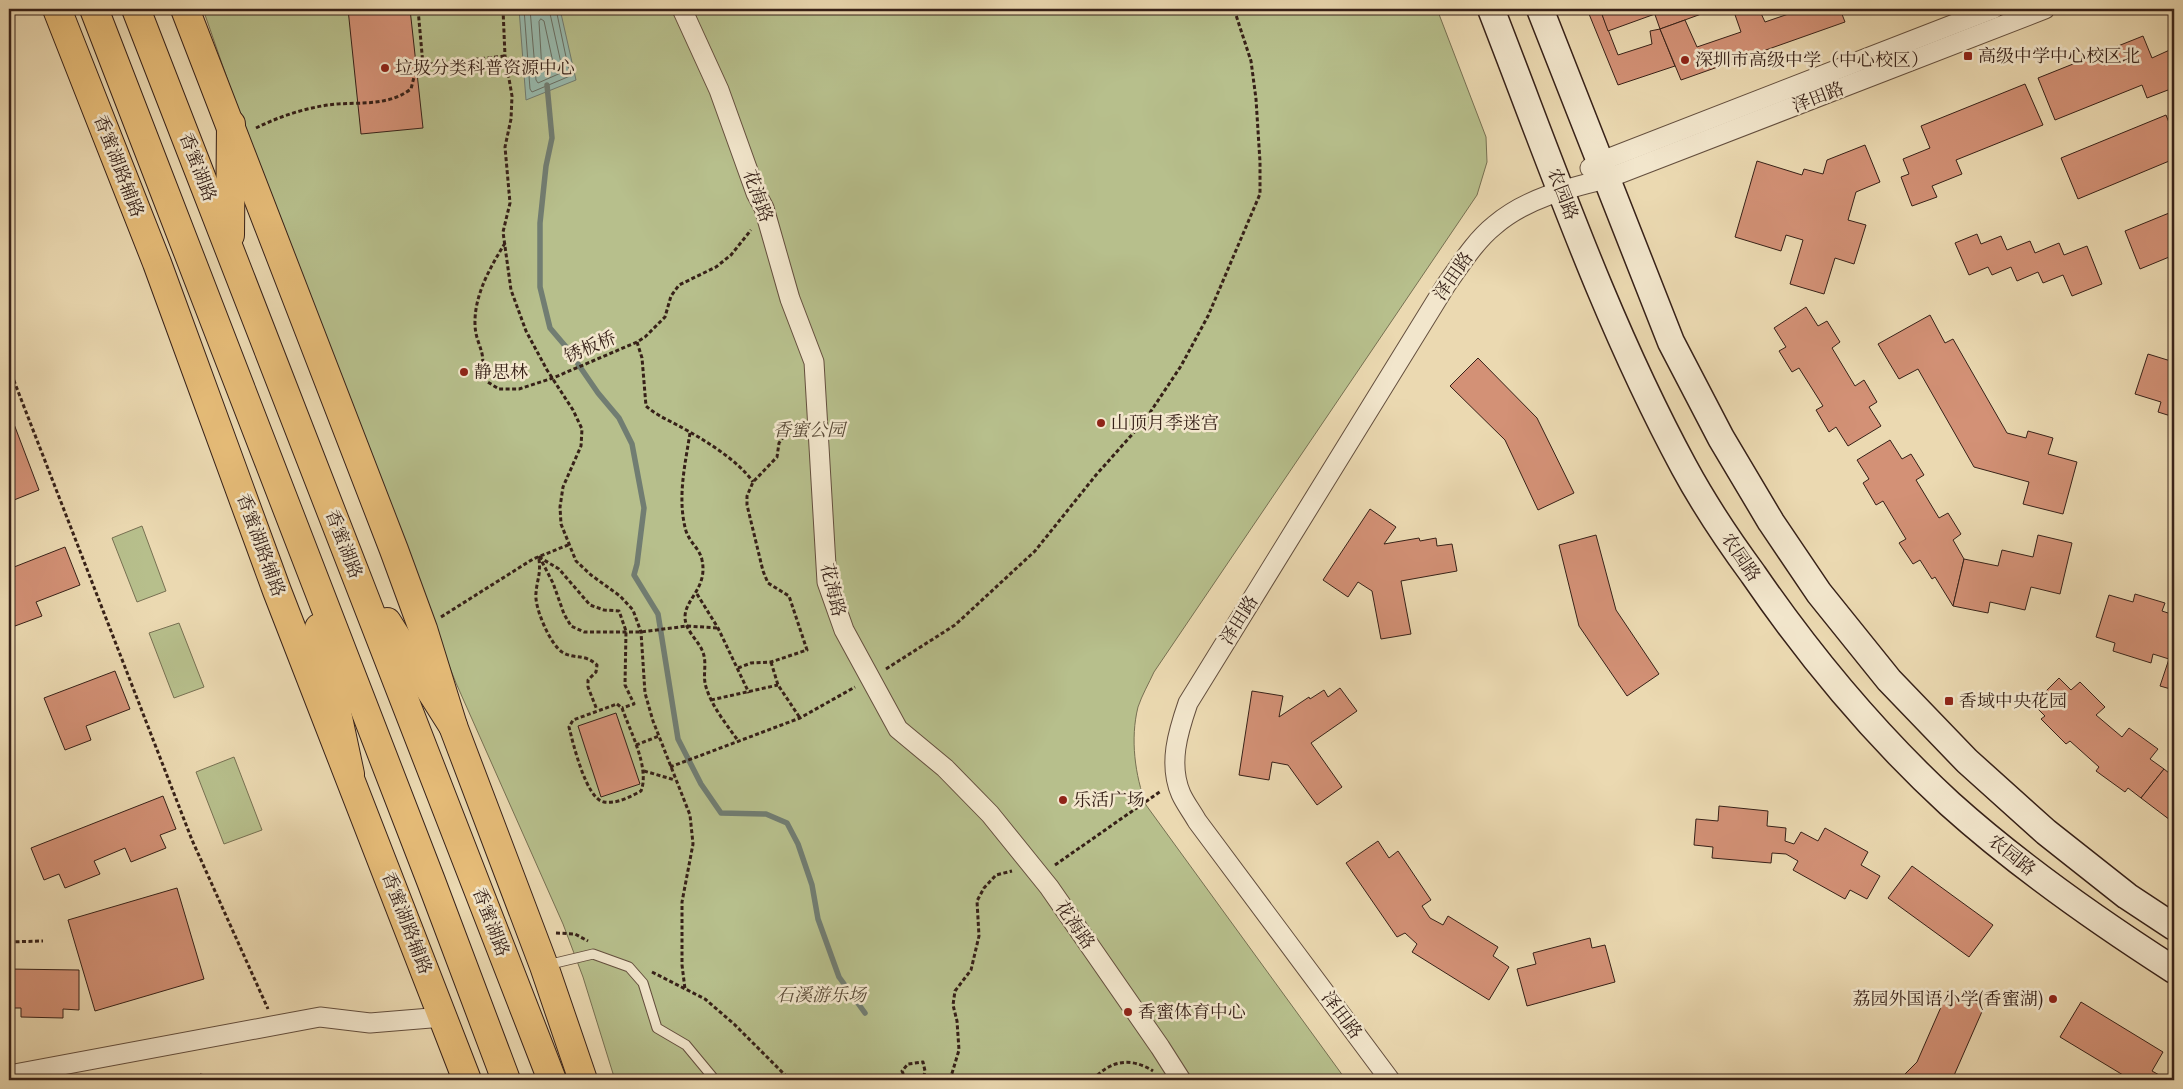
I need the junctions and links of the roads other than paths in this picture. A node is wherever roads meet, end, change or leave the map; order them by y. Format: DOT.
graph roads {
  1 [pos="57,9"];
  2 [pos="94,9"];
  3 [pos="136,9"];
  4 [pos="185,9"];
  5 [pos="682,9"];
  6 [pos="1491,9"];
  7 [pos="1540,9"];
  8 [pos="1992,9"];
  9 [pos="2046,9"];
  10 [pos="234,131"];
  11 [pos="1602,170"];
  12 [pos="1561,190"];
  13 [pos="230,251"];
  14 [pos="301,545"];
  15 [pos="354,570"];
  16 [pos="453,726"];
  17 [pos="350,774"];
  18 [pos="2174,927"];
  19 [pos="544,966"];
  20 [pos="2174,970"];
  21 [pos="443,1017"];
  22 [pos="9,1075"];
  23 [pos="467,1080"];
  24 [pos="506,1080"];
  25 [pos="552,1080"];
  26 [pos="583,1080"];
  27 [pos="714,1080"];
  28 [pos="1181,1080"];
  29 [pos="1390,1080"];
  1 -- 17 [label="main road, 香蜜湖路辅路"];
  2 -- 14 [label="main road"];
  3 -- 13 [label="main road, 香蜜湖路"];
  4 -- 10 [label="main road"];
  5 -- 28 [label="street, 花海路"];
  6 -- 12 [label="main road, 农园路"];
  7 -- 11 [label="main road"];
  8 -- 11 [label="street, 泽田路"];
  9 -- 11 [label="street, 泽田路"];
  10 -- 13 [label="main road"];
  10 -- 16 [label="main road"];
  11 -- 12 [label="street, 泽田路"];
  11 -- 18 [label="main road"];
  12 -- 20 [label="main road, 农园路"];
  12 -- 29 [label="street, 泽田路"];
  13 -- 15 [label="main road, 香蜜湖路"];
  14 -- 17 [label="main road"];
  14 -- 24 [label="main road"];
  15 -- 16 [label="main road"];
  15 -- 25 [label="main road, 香蜜湖路"];
  16 -- 19 [label="main road"];
  17 -- 21 [label="main road, 香蜜湖路辅路"];
  19 -- 26 [label="main road"];
  19 -- 27 [label="lane"];
  21 -- 22 [label="street"];
  21 -- 23 [label="main road, 香蜜湖路辅路"];
}
